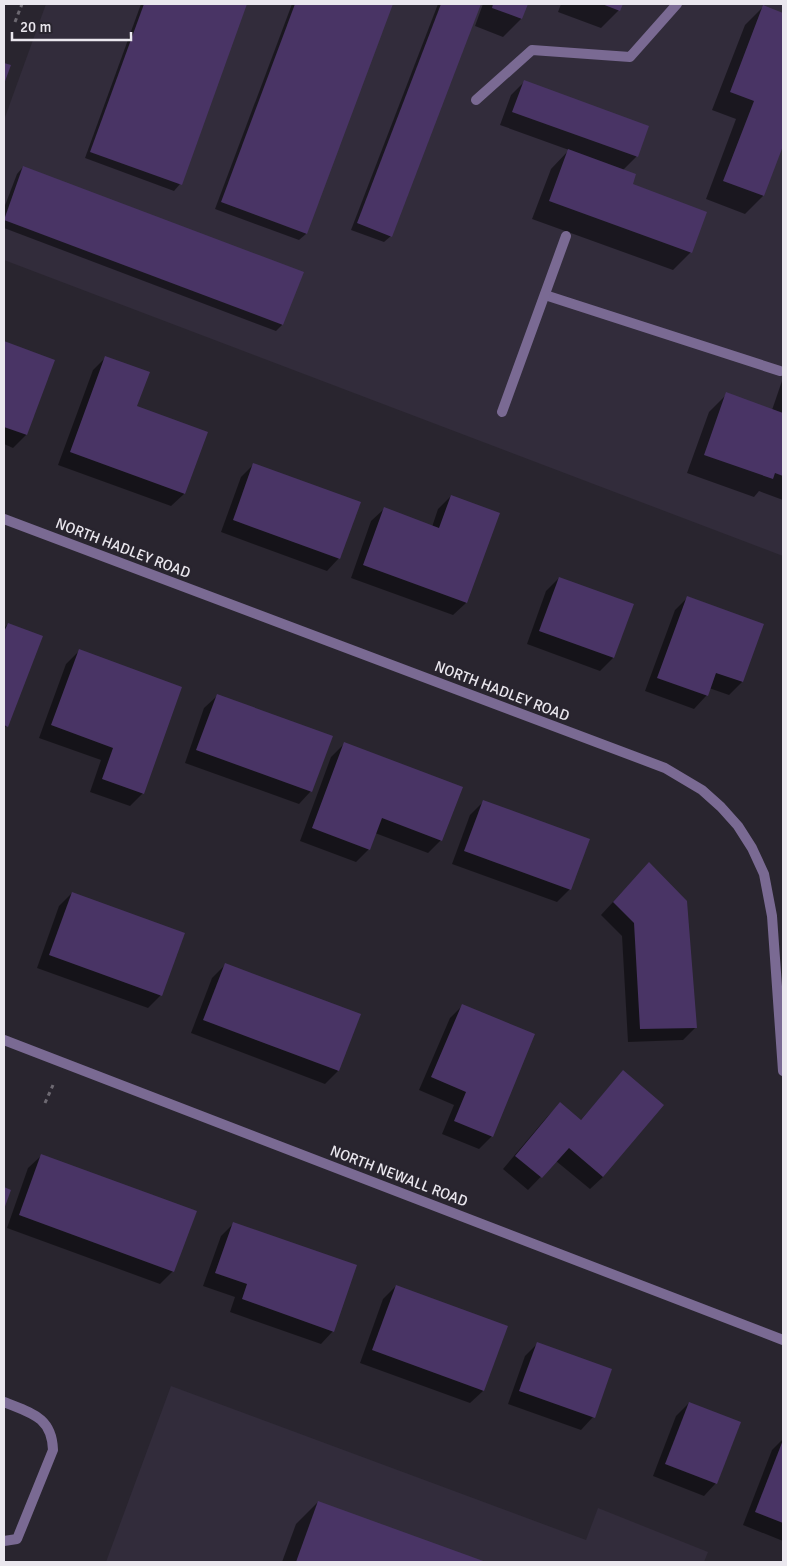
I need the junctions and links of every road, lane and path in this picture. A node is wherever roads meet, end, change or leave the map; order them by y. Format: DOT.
graph roads {
  1 [pos="22,4"];
  2 [pos="677,4"];
  3 [pos="15,22"];
  4 [pos="476,100"];
  5 [pos="566,236"];
  6 [pos="545,295"];
  7 [pos="780,371"];
  8 [pos="502,412"];
  9 [pos="4,519"];
  10 [pos="4,1040"];
  11 [pos="783,1072"];
  12 [pos="783,1340"];
  13 [pos="4,1402"];
  14 [pos="4,1541"];
  1 -- 3 [label="path"];
  2 -- 4 [label="street"];
  5 -- 6 [label="street"];
  6 -- 7 [label="street"];
  6 -- 8 [label="street"];
  9 -- 11 [label="street, NORTH HADLEY ROAD"];
  10 -- 12 [label="street, NORTH NEWALL ROAD"];
  13 -- 14 [label="street"];
}
